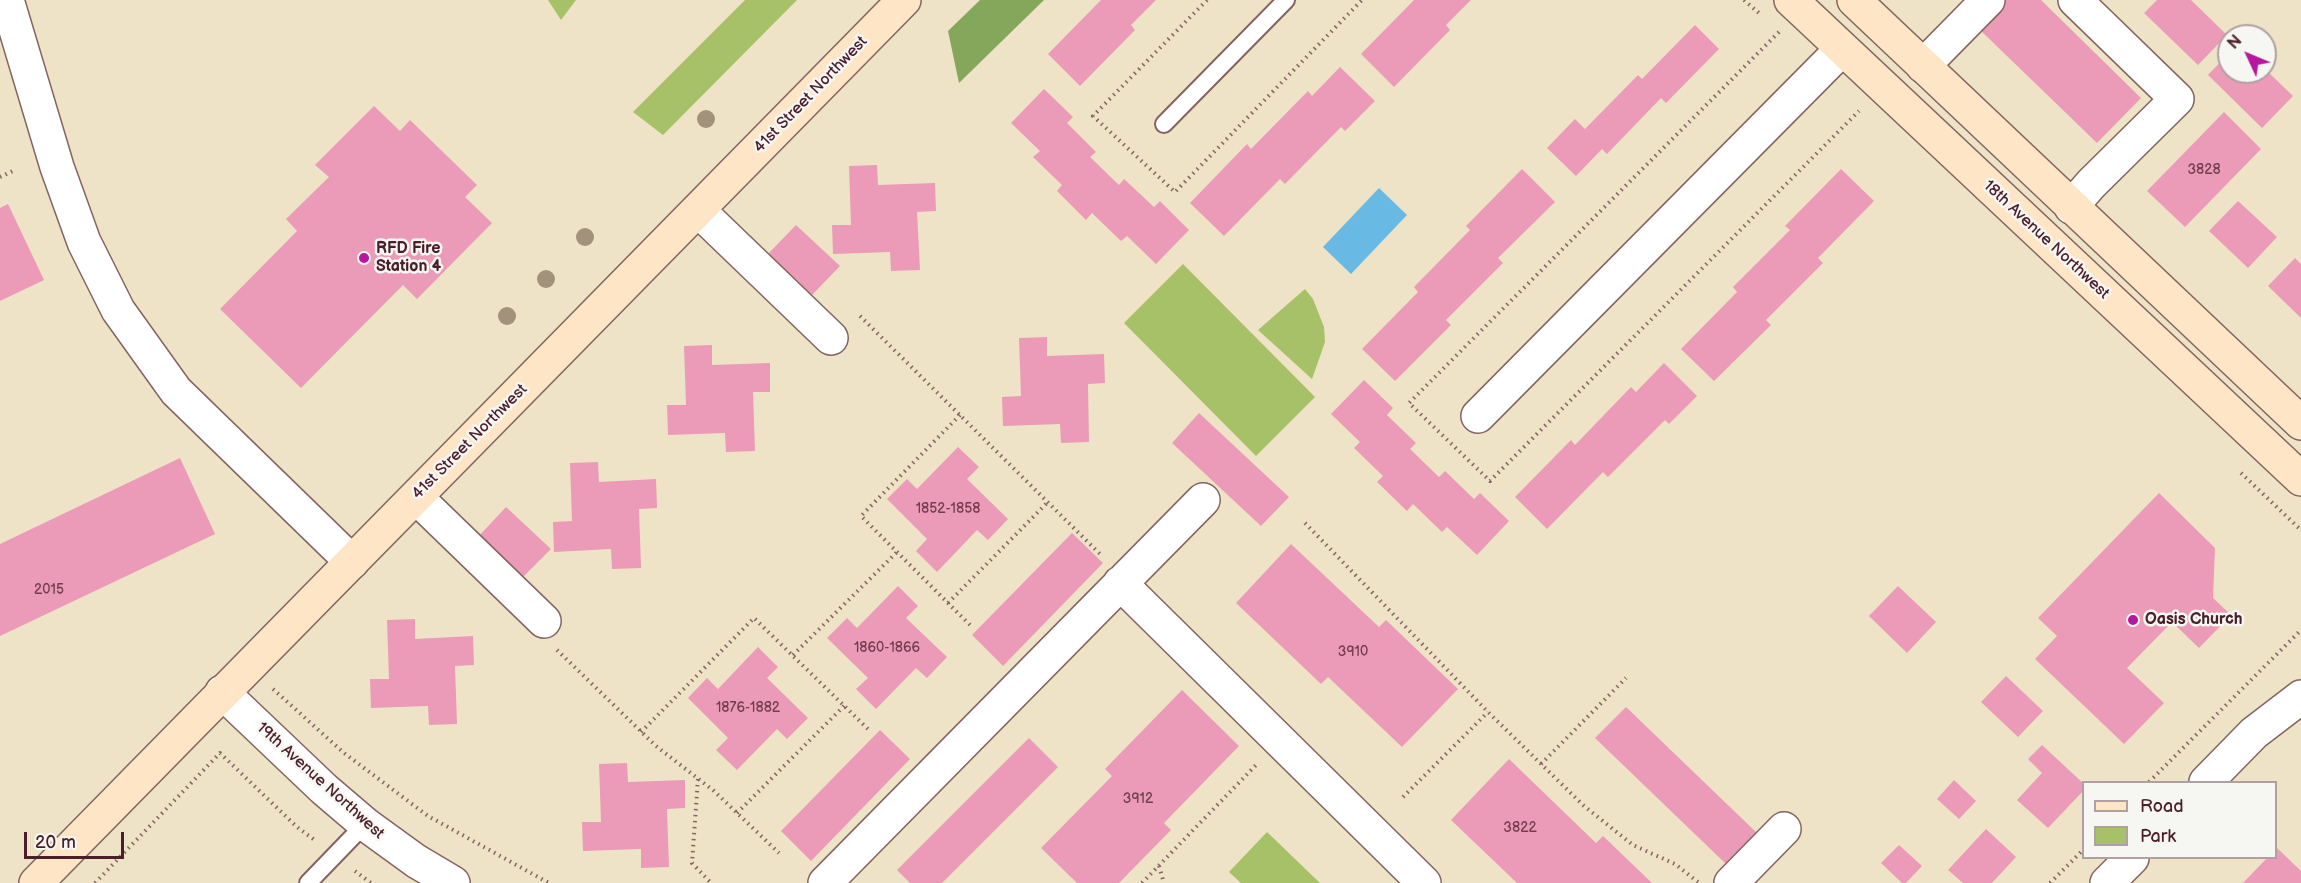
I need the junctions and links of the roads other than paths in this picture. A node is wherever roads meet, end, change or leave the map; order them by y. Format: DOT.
graph roads {
  1 [pos="7,0"];
  2 [pos="904,0"];
  3 [pos="1286,0"];
  4 [pos="1791,0"];
  5 [pos="1854,0"];
  6 [pos="1988,0"];
  7 [pos="2074,0"];
  8 [pos="1842,49"];
  9 [pos="1923,66"];
  10 [pos="1164,124"];
  11 [pos="2071,207"];
  12 [pos="698,210"];
  13 [pos="831,338"];
  14 [pos="1478,416"];
  15 [pos="2301,423"];
  16 [pos="2301,479"];
  17 [pos="416,497"];
  18 [pos="1203,500"];
  19 [pos="351,562"];
  20 [pos="1112,570"];
  21 [pos="544,621"];
  22 [pos="222,692"];
  23 [pos="2301,697"];
  24 [pos="2208,781"];
  25 [pos="365,824"];
  26 [pos="1784,829"];
  27 [pos="2131,859"];
  28 [pos="36,883"];
  29 [pos="308,883"];
  30 [pos="453,883"];
  31 [pos="825,883"];
  32 [pos="1424,883"];
  33 [pos="1731,883"];
  34 [pos="2107,883"];
  1 -- 19 [label="street"];
  2 -- 12 [label="main road, 41st Street Northwest"];
  3 -- 10 [label="lane"];
  4 -- 8 [label="main road, 18th Avenue Northwest"];
  5 -- 9 [label="main road"];
  6 -- 9 [label="street"];
  7 -- 11 [label="street"];
  8 -- 14 [label="street"];
  8 -- 16 [label="main road, 18th Avenue Northwest"];
  9 -- 11 [label="main road"];
  11 -- 15 [label="main road"];
  12 -- 13 [label="street"];
  12 -- 17 [label="main road, 41st Street Northwest"];
  17 -- 19 [label="main road, 41st Street Northwest"];
  17 -- 21 [label="street"];
  18 -- 20 [label="street"];
  19 -- 22 [label="main road, 41st Street Northwest"];
  20 -- 31 [label="street"];
  20 -- 32 [label="street"];
  22 -- 25 [label="street, 19th Avenue Northwest"];
  22 -- 28 [label="main road, 41st Street Northwest"];
  23 -- 24 [label="street"];
  25 -- 29 [label="lane"];
  25 -- 30 [label="street, 19th Avenue Northwest"];
  26 -- 33 [label="street"];
  27 -- 34 [label="street"];
}
